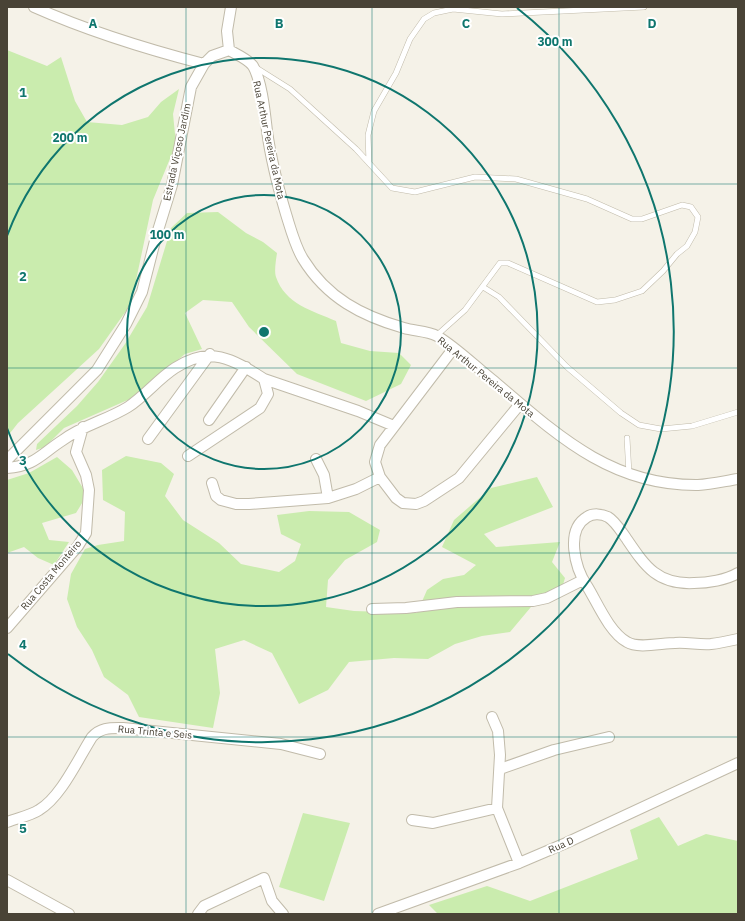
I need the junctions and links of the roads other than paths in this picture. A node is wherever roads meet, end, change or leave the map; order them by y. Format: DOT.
graph roads {
  1 [pos="34,7"];
  2 [pos="230,7"];
  3 [pos="644,7"];
  4 [pos="228,50"];
  5 [pos="204,64"];
  6 [pos="253,66"];
  7 [pos="369,163"];
  8 [pos="483,287"];
  9 [pos="436,336"];
  10 [pos="453,349"];
  11 [pos="210,354"];
  12 [pos="246,367"];
  13 [pos="264,379"];
  14 [pos="520,404"];
  15 [pos="738,412"];
  16 [pos="209,420"];
  17 [pos="394,426"];
  18 [pos="82,427"];
  19 [pos="627,438"];
  20 [pos="148,439"];
  21 [pos="188,456"];
  22 [pos="316,459"];
  23 [pos="7,460"];
  24 [pos="7,468"];
  25 [pos="629,475"];
  26 [pos="380,477"];
  27 [pos="738,479"];
  28 [pos="212,483"];
  29 [pos="328,498"];
  30 [pos="738,573"];
  31 [pos="583,580"];
  32 [pos="372,609"];
  33 [pos="7,628"];
  34 [pos="738,639"];
  35 [pos="492,717"];
  36 [pos="609,737"];
  37 [pos="320,754"];
  38 [pos="738,763"];
  39 [pos="500,768"];
  40 [pos="497,808"];
  41 [pos="412,820"];
  42 [pos="7,822"];
  43 [pos="519,863"];
  44 [pos="7,880"];
  45 [pos="68,914"];
  46 [pos="198,914"];
  47 [pos="283,914"];
  48 [pos="378,914"];
  1 -- 5 [label="street"];
  2 -- 4 [label="street"];
  3 -- 7 [label="lane"];
  4 -- 5 [label="street, Estrada Viçoso Jardim"];
  4 -- 6 [label="street"];
  5 -- 23 [label="street, Estrada Viçoso Jardim"];
  6 -- 7 [label="lane"];
  6 -- 9 [label="street, Rua Arthur Pereira da Mota"];
  7 -- 8 [label="lane"];
  8 -- 9 [label="lane"];
  8 -- 15 [label="lane"];
  9 -- 10 [label="street, Rua Arthur Pereira da Mota"];
  10 -- 14 [label="street, Rua Arthur Pereira da Mota"];
  10 -- 17 [label="street"];
  11 -- 12 [label="street"];
  11 -- 18 [label="street"];
  11 -- 20 [label="street"];
  12 -- 13 [label="street"];
  12 -- 16 [label="street"];
  13 -- 17 [label="street"];
  13 -- 21 [label="street"];
  14 -- 25 [label="street, Rua Arthur Pereira da Mota"];
  14 -- 26 [label="street"];
  17 -- 26 [label="street"];
  18 -- 24 [label="street"];
  18 -- 33 [label="street, Rua Costa Monteiro"];
  19 -- 25 [label="lane"];
  22 -- 29 [label="street"];
  25 -- 27 [label="street, Rua Arthur Pereira da Mota"];
  26 -- 29 [label="street"];
  28 -- 29 [label="street"];
  30 -- 31 [label="street"];
  31 -- 32 [label="street"];
  31 -- 34 [label="street"];
  35 -- 39 [label="street"];
  36 -- 39 [label="street"];
  37 -- 42 [label="street, Rua Trinta e Seis"];
  38 -- 43 [label="street, Rua D"];
  39 -- 40 [label="street"];
  40 -- 41 [label="street"];
  40 -- 43 [label="street"];
  43 -- 48 [label="street, Rua D"];
  44 -- 45 [label="street"];
  46 -- 47 [label="street"];
}
